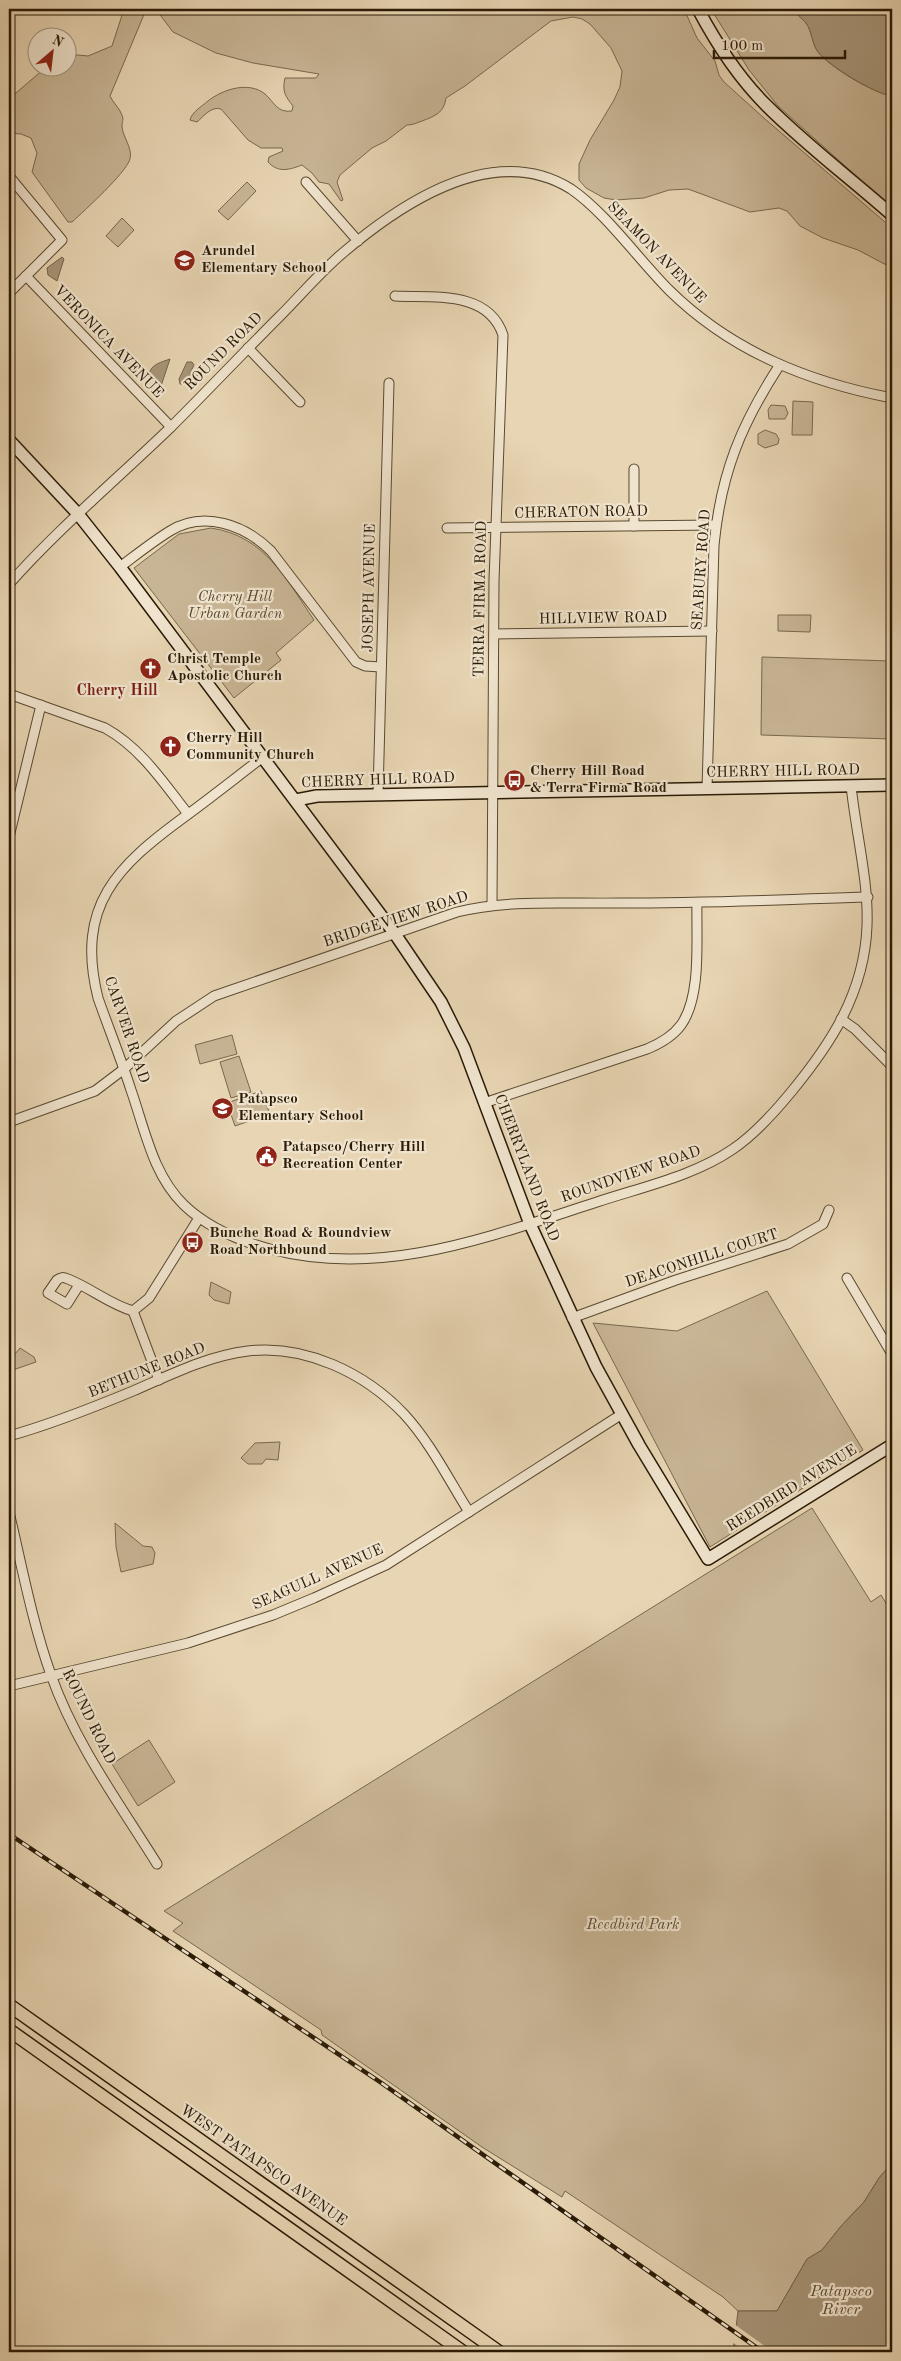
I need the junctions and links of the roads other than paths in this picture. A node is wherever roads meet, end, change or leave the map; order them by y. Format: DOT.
graph roads {
  1 [pos="698,9"];
  2 [pos="483,175"];
  3 [pos="9,176"];
  4 [pos="306,182"];
  5 [pos="892,214"];
  6 [pos="358,241"];
  7 [pos="26,276"];
  8 [pos="9,293"];
  9 [pos="394,296"];
  10 [pos="248,348"];
  11 [pos="779,366"];
  12 [pos="389,383"];
  13 [pos="892,398"];
  14 [pos="300,402"];
  15 [pos="171,427"];
  16 [pos="9,440"];
  17 [pos="634,469"];
  18 [pos="78,514"];
  19 [pos="634,526"];
  20 [pos="716,526"];
  21 [pos="447,528"];
  22 [pos="497,528"];
  23 [pos="120,567"];
  24 [pos="9,584"];
  25 [pos="712,631"];
  26 [pos="494,634"];
  27 [pos="382,667"];
  28 [pos="9,694"];
  29 [pos="41,705"];
  30 [pos="264,757"];
  31 [pos="892,785"];
  32 [pos="851,786"];
  33 [pos="707,789"];
  34 [pos="494,793"];
  35 [pos="378,794"];
  36 [pos="296,800"];
  37 [pos="188,814"];
  38 [pos="9,837"];
  39 [pos="868,897"];
  40 [pos="697,902"];
  41 [pos="492,905"];
  42 [pos="395,934"];
  43 [pos="841,1020"];
  44 [pos="892,1066"];
  45 [pos="124,1069"];
  46 [pos="484,1103"];
  47 [pos="9,1122"];
  48 [pos="829,1210"];
  49 [pos="199,1218"];
  50 [pos="530,1224"];
  51 [pos="847,1278"];
  52 [pos="79,1285"];
  53 [pos="133,1312"];
  54 [pos="572,1318"];
  55 [pos="892,1354"];
  56 [pos="158,1380"];
  57 [pos="622,1414"];
  58 [pos="9,1436"];
  59 [pos="892,1445"];
  60 [pos="9,1512"];
  61 [pos="469,1512"];
  62 [pos="708,1560"];
  63 [pos="51,1675"];
  64 [pos="9,1686"];
  65 [pos="157,1864"];
  66 [pos="9,2005"];
  67 [pos="9,2030"];
  68 [pos="463,2352"];
  69 [pos="499,2352"];
  1 -- 5 [label="street"];
  2 -- 6 [label="street, ROUND ROAD"];
  2 -- 11 [label="street, SEAMON AVENUE"];
  3 -- 7 [label="street"];
  4 -- 6 [label="street"];
  6 -- 10 [label="street, ROUND ROAD"];
  7 -- 8 [label="street"];
  7 -- 15 [label="street, VERONICA AVENUE"];
  9 -- 22 [label="street, TERRA FIRMA ROAD"];
  10 -- 14 [label="street"];
  10 -- 15 [label="street, ROUND ROAD"];
  11 -- 13 [label="street, SEAMON AVENUE"];
  11 -- 20 [label="street, SEABURY ROAD"];
  12 -- 27 [label="street, JOSEPH AVENUE"];
  15 -- 18 [label="street, ROUND ROAD"];
  16 -- 18 [label="street, CHERRY HILL ROAD"];
  17 -- 19 [label="street"];
  18 -- 23 [label="street, CHERRY HILL ROAD"];
  18 -- 24 [label="street, ROUND ROAD"];
  19 -- 20 [label="street, CHERATON ROAD"];
  19 -- 22 [label="street, CHERATON ROAD"];
  20 -- 25 [label="street, SEABURY ROAD"];
  21 -- 22 [label="street, CHERATON ROAD"];
  22 -- 26 [label="street, TERRA FIRMA ROAD"];
  23 -- 27 [label="street"];
  23 -- 30 [label="street, CHERRY HILL ROAD"];
  25 -- 26 [label="street, HILLVIEW ROAD"];
  25 -- 33 [label="street, SEABURY ROAD"];
  26 -- 34 [label="street, TERRA FIRMA ROAD"];
  27 -- 35 [label="street, JOSEPH AVENUE"];
  28 -- 29 [label="street"];
  29 -- 37 [label="street"];
  29 -- 38 [label="street"];
  30 -- 36 [label="street, CHERRY HILL ROAD"];
  30 -- 37 [label="street, CARVER ROAD"];
  31 -- 32 [label="street, CHERRY HILL ROAD"];
  32 -- 33 [label="street, CHERRY HILL ROAD"];
  32 -- 39 [label="street, ROUNDVIEW ROAD"];
  33 -- 34 [label="street, CHERRY HILL ROAD"];
  34 -- 35 [label="street, CHERRY HILL ROAD"];
  34 -- 41 [label="street, TERRA FIRMA ROAD"];
  35 -- 36 [label="street, CHERRY HILL ROAD"];
  36 -- 42 [label="street, CHERRYLAND ROAD"];
  37 -- 45 [label="street, CARVER ROAD"];
  39 -- 40 [label="street, BRIDGEVIEW ROAD"];
  39 -- 43 [label="street, ROUNDVIEW ROAD"];
  40 -- 41 [label="street, BRIDGEVIEW ROAD"];
  40 -- 46 [label="street"];
  41 -- 42 [label="street, BRIDGEVIEW ROAD"];
  42 -- 45 [label="street, BRIDGEVIEW ROAD"];
  42 -- 46 [label="street, CHERRYLAND ROAD"];
  43 -- 44 [label="street"];
  43 -- 50 [label="street, ROUNDVIEW ROAD"];
  45 -- 47 [label="street, BRIDGEVIEW ROAD"];
  45 -- 49 [label="street, CARVER ROAD"];
  46 -- 50 [label="street, CHERRYLAND ROAD"];
  48 -- 54 [label="street, DEACONHILL COURT"];
  49 -- 50 [label="street, ROUNDVIEW ROAD"];
  49 -- 53 [label="street"];
  50 -- 54 [label="street, CHERRYLAND ROAD"];
  51 -- 55 [label="street"];
  52 -- 53 [label="street"];
  53 -- 56 [label="street"];
  54 -- 57 [label="street, CHERRYLAND ROAD"];
  56 -- 58 [label="street, BETHUNE ROAD"];
  56 -- 61 [label="street, BETHUNE ROAD"];
  57 -- 61 [label="street, SEAGULL AVENUE"];
  57 -- 62 [label="street, CHERRYLAND ROAD"];
  59 -- 62 [label="street, REEDBIRD AVENUE"];
  60 -- 63 [label="street, ROUND ROAD"];
  61 -- 63 [label="street, SEAGULL AVENUE"];
  63 -- 64 [label="street, SEAGULL AVENUE"];
  63 -- 65 [label="street, ROUND ROAD"];
  66 -- 69 [label="main road, WEST PATAPSCO AVENUE"];
  67 -- 68 [label="main road"];
}
